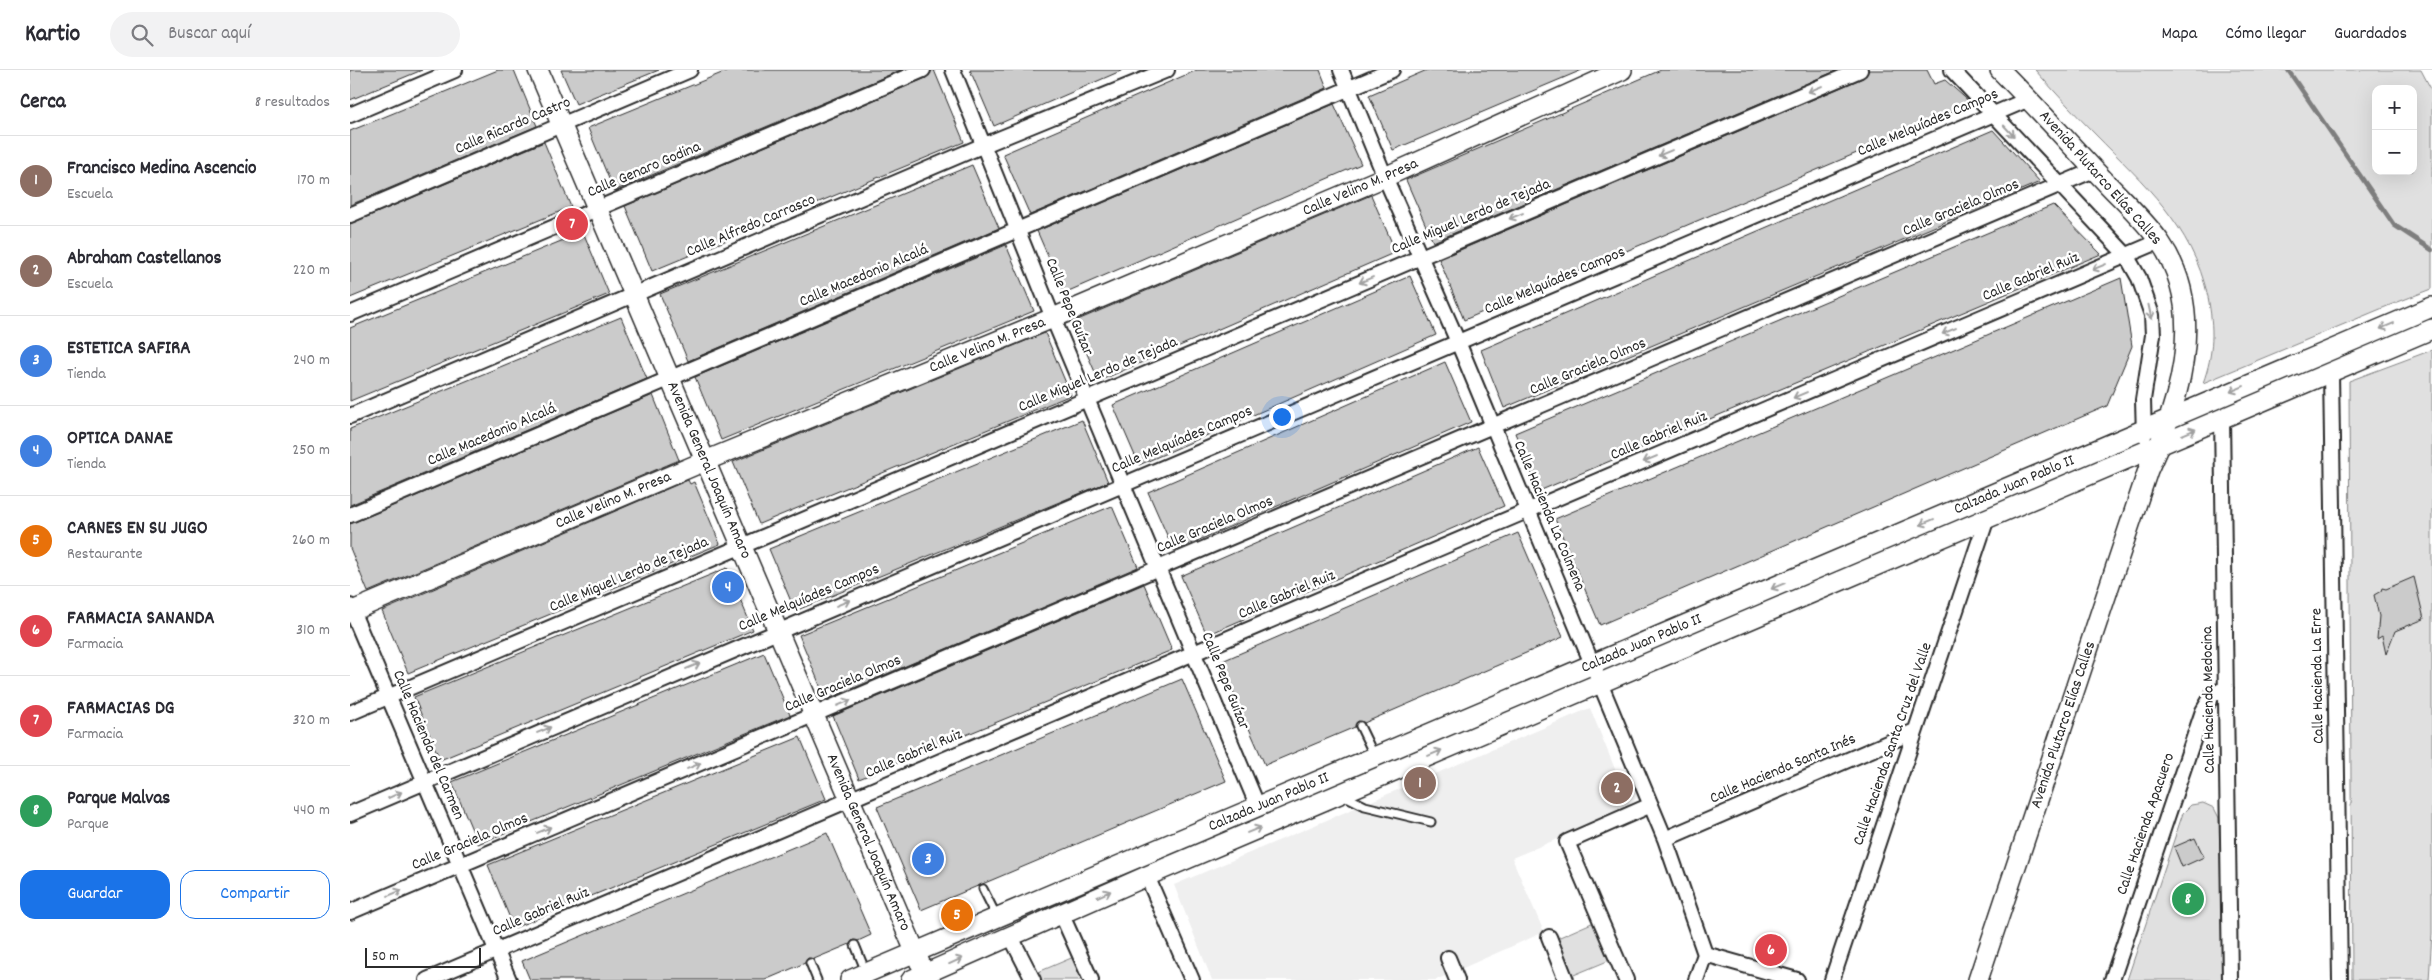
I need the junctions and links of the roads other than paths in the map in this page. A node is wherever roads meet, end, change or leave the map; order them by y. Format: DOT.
graph roads {
  1 [pos="455,70"];
  2 [pos="538,70"];
  3 [pos="690,70"];
  4 [pos="924,70"];
  5 [pos="953,70"];
  6 [pos="1167,70"];
  7 [pos="1341,70"];
  8 [pos="1392,70"];
  9 [pos="1622,70"];
  10 [pos="1860,70"];
  11 [pos="1952,70"];
  12 [pos="2000,70"];
  13 [pos="1349,89"];
  14 [pos="2029,99"];
  15 [pos="1993,114"];
  16 [pos="350,115"];
  17 [pos="561,125"];
  18 [pos="984,145"];
  19 [pos="2094,170"];
  20 [pos="1384,177"];
  21 [pos="2060,185"];
  22 [pos="597,209"];
  23 [pos="350,215"];
  24 [pos="1019,230"];
  25 [pos="2160,241"];
  26 [pos="2126,256"];
  27 [pos="1421,257"];
  28 [pos="634,295"];
  29 [pos="2432,307"];
  30 [pos="350,314"];
  31 [pos="1053,318"];
  32 [pos="2432,329"];
  33 [pos="1458,342"];
  34 [pos="2330,372"];
  35 [pos="670,378"];
  36 [pos="1089,398"];
  37 [pos="350,416"];
  38 [pos="2169,418"];
  39 [pos="2222,418"];
  40 [pos="1493,426"];
  41 [pos="2143,430"];
  42 [pos="2152,447"];
  43 [pos="705,461"];
  44 [pos="1124,483"];
  45 [pos="1528,511"];
  46 [pos="350,514"];
  47 [pos="1987,518"];
  48 [pos="742,546"];
  49 [pos="1159,568"];
  50 [pos="351,610"];
  51 [pos="778,630"];
  52 [pos="1194,654"];
  53 [pos="1592,665"];
  54 [pos="1600,683"];
  55 [pos="2226,688"];
  56 [pos="388,696"];
  57 [pos="350,713"];
  58 [pos="814,715"];
  59 [pos="1360,726"];
  60 [pos="1916,731"];
  61 [pos="1375,757"];
  62 [pos="424,781"];
  63 [pos="1341,793"];
  64 [pos="850,800"];
  65 [pos="1651,805"];
  66 [pos="1258,807"];
  67 [pos="350,814"];
  68 [pos="1430,822"];
  69 [pos="1664,839"];
  70 [pos="460,866"];
  71 [pos="1147,876"];
  72 [pos="983,889"];
  73 [pos="350,912"];
  74 [pos="1061,913"];
  75 [pos="997,918"];
  76 [pos="1011,937"];
  77 [pos="1549,937"];
  78 [pos="855,945"];
  79 [pos="496,950"];
  80 [pos="916,952"];
  81 [pos="1705,954"];
  82 [pos="1448,958"];
  83 [pos="810,963"];
  84 [pos="858,976"];
  85 [pos="921,978"];
  86 [pos="1457,979"];
  87 [pos="427,980"];
  88 [pos="509,980"];
  89 [pos="817,980"];
  90 [pos="1033,980"];
  91 [pos="1091,980"];
  92 [pos="1192,980"];
  93 [pos="1566,980"];
  94 [pos="1626,980"];
  95 [pos="1696,980"];
  96 [pos="1797,980"];
  97 [pos="1832,980"];
  98 [pos="1978,980"];
  99 [pos="2112,980"];
  100 [pos="2230,980"];
  101 [pos="2340,980"];
  1 -- 16 [label="street"];
  2 -- 17 [label="street, Avenida General Joaquín Amaro"];
  3 -- 17 [label="street, Calle Ricardo Castro"];
  4 -- 22 [label="street, Calle Genaro Godina"];
  5 -- 18 [label="street, Calle Pepe Guízar"];
  6 -- 18 [label="street, Calle Alfredo Carrasco"];
  7 -- 13 [label="street, Calle Hacienda La Colmena"];
  8 -- 13 [label="street, Calle Macedonio Alcalá"];
  9 -- 20 [label="street, Calle Velino M. Presa"];
  10 -- 27 [label="street, Calle Miguel Lerdo de Tejada, one-way"];
  11 -- 15 [label="street, Avenida Plutarco Elías Calles"];
  12 -- 14 [label="street, Avenida Plutarco Elías Calles"];
  13 -- 20 [label="street, Calle Hacienda La Colmena"];
  13 -- 24 [label="street, Calle Macedonio Alcalá"];
  14 -- 15 [label="street, Calle Melquíades Campos"];
  14 -- 19 [label="street, Avenida Plutarco Elías Calles"];
  15 -- 21 [label="street, Avenida Plutarco Elías Calles, one-way"];
  15 -- 33 [label="street, Calle Melquíades Campos"];
  17 -- 22 [label="street, Avenida General Joaquín Amaro"];
  17 -- 23 [label="street, Calle Ricardo Castro"];
  18 -- 24 [label="street, Calle Pepe Guízar"];
  18 -- 28 [label="street, Calle Alfredo Carrasco"];
  19 -- 21 [label="street, Calle Graciela Olmos"];
  19 -- 25 [label="street, Avenida Plutarco Elías Calles"];
  20 -- 27 [label="street, Calle Hacienda La Colmena"];
  20 -- 31 [label="street, Calle Velino M. Presa"];
  21 -- 26 [label="street, Avenida Plutarco Elías Calles"];
  21 -- 40 [label="street, Calle Graciela Olmos"];
  22 -- 28 [label="street, Avenida General Joaquín Amaro"];
  22 -- 30 [label="street, Calle Genaro Godina"];
  24 -- 31 [label="street, Calle Pepe Guízar"];
  24 -- 35 [label="street, Calle Macedonio Alcalá"];
  25 -- 26 [label="street, Calle Gabriel Ruiz"];
  25 -- 38 [label="street, Avenida Plutarco Elías Calles"];
  26 -- 41 [label="street, Avenida Plutarco Elías Calles, one-way"];
  26 -- 45 [label="street, Calle Gabriel Ruiz, one-way"];
  27 -- 33 [label="street, Calle Hacienda La Colmena"];
  27 -- 36 [label="street, Calle Miguel Lerdo de Tejada, one-way"];
  28 -- 35 [label="street, Avenida General Joaquín Amaro"];
  28 -- 37 [label="street, Calle Alfredo Carrasco"];
  29 -- 38 [label="street, Calzada Juan Pablo II, one-way"];
  31 -- 36 [label="street, Calle Pepe Guízar"];
  31 -- 43 [label="street, Calle Velino M. Presa"];
  32 -- 34 [label="street, Calzada Juan Pablo II"];
  33 -- 40 [label="street, Calle Hacienda La Colmena"];
  33 -- 44 [label="street, Calle Melquíades Campos"];
  34 -- 39 [label="street, Calzada Juan Pablo II"];
  34 -- 101 [label="street, Calle Hacienda La Erre"];
  35 -- 43 [label="street, Avenida General Joaquín Amaro"];
  35 -- 46 [label="street, Calle Macedonio Alcalá"];
  36 -- 44 [label="street, Calle Pepe Guízar"];
  36 -- 48 [label="street, Calle Miguel Lerdo de Tejada"];
  38 -- 41 [label="street, Calzada Juan Pablo II"];
  38 -- 42 [label="street, Avenida Plutarco Elías Calles"];
  42 -- 39 [label="street, Calzada Juan Pablo II, one-way"];
  39 -- 55 [label="street, Calle Hacienda Medocina"];
  40 -- 45 [label="street, Calle Hacienda La Colmena"];
  40 -- 49 [label="street, Calle Graciela Olmos"];
  41 -- 42 [label="street, Avenida Plutarco Elías Calles"];
  41 -- 53 [label="street, Calzada Juan Pablo II, one-way"];
  42 -- 47 [label="street, Calzada Juan Pablo II"];
  42 -- 98 [label="street, Avenida Plutarco Elías Calles"];
  43 -- 48 [label="street, Avenida General Joaquín Amaro"];
  43 -- 50 [label="street, Calle Velino M. Presa"];
  44 -- 49 [label="street, Calle Pepe Guízar"];
  51 -- 44 [label="street, Calle Melquíades Campos, one-way"];
  45 -- 52 [label="street, Calle Gabriel Ruiz"];
  45 -- 53 [label="street, Calle Hacienda La Colmena"];
  47 -- 54 [label="street, Calzada Juan Pablo II"];
  47 -- 60 [label="street, Calle Hacienda Santa Cruz del Valle"];
  48 -- 51 [label="street, Avenida General Joaquín Amaro"];
  48 -- 56 [label="street, Calle Miguel Lerdo de Tejada"];
  49 -- 52 [label="street, Calle Pepe Guízar"];
  58 -- 49 [label="street, Calle Graciela Olmos, one-way"];
  50 -- 56 [label="street, Calle Hacienda del Carmen"];
  51 -- 58 [label="street, Avenida General Joaquín Amaro"];
  62 -- 51 [label="street, Calle Melquíades Campos, one-way"];
  52 -- 64 [label="street, Calle Gabriel Ruiz"];
  52 -- 66 [label="street, Calle Pepe Guízar"];
  53 -- 54 [label="street, Calle Hacienda La Colmena"];
  53 -- 61 [label="street, Calzada Juan Pablo II"];
  63 -- 54 [label="street, Calzada Juan Pablo II, one-way"];
  54 -- 65 [label="street, Calle Hacienda La Colmena"];
  55 -- 99 [label="street, Calle Hacienda Apacuero"];
  55 -- 100 [label="street, Calle Hacienda Medocina"];
  56 -- 57 [label="street, Calle Miguel Lerdo de Tejada"];
  56 -- 62 [label="street, Calle Hacienda del Carmen"];
  58 -- 64 [label="street, Avenida General Joaquín Amaro"];
  70 -- 58 [label="street, Calle Graciela Olmos, one-way"];
  59 -- 61 [label="lane"];
  60 -- 69 [label="street, Calle Hacienda Santa Inés"];
  60 -- 97 [label="street, Calle Hacienda Santa Cruz del Valle"];
  61 -- 66 [label="street, Calzada Juan Pablo II"];
  67 -- 62 [label="street, Calle Melquíades Campos, one-way"];
  62 -- 70 [label="street, Calle Hacienda del Carmen"];
  63 -- 68 [label="lane"];
  71 -- 63 [label="street, Calzada Juan Pablo II, one-way"];
  64 -- 79 [label="street, Calle Gabriel Ruiz"];
  64 -- 80 [label="street, Avenida General Joaquín Amaro"];
  65 -- 69 [label="street, Calle Hacienda La Colmena"];
  65 -- 94 [label="street"];
  66 -- 75 [label="street, Calzada Juan Pablo II"];
  69 -- 81 [label="street, Calle Hacienda La Colmena"];
  73 -- 70 [label="street, Calle Graciela Olmos, one-way"];
  70 -- 79 [label="street, Calle Hacienda del Carmen"];
  74 -- 71 [label="street, Calzada Juan Pablo II, one-way"];
  71 -- 92 [label="street"];
  72 -- 75 [label="lane"];
  74 -- 76 [label="street, Calzada Juan Pablo II"];
  74 -- 91 [label="street"];
  75 -- 80 [label="street, Calzada Juan Pablo II"];
  85 -- 76 [label="street, Calzada Juan Pablo II, one-way"];
  76 -- 90 [label="street"];
  77 -- 93 [label="street"];
  78 -- 84 [label="lane"];
  79 -- 87 [label="street, Calle Gabriel Ruiz"];
  79 -- 88 [label="street, Calle Hacienda del Carmen"];
  80 -- 84 [label="street, Calzada Juan Pablo II"];
  80 -- 85 [label="street, Avenida General Joaquín Amaro"];
  81 -- 95 [label="street"];
  81 -- 96 [label="street"];
  82 -- 86 [label="street"];
  83 -- 89 [label="lane"];
}
